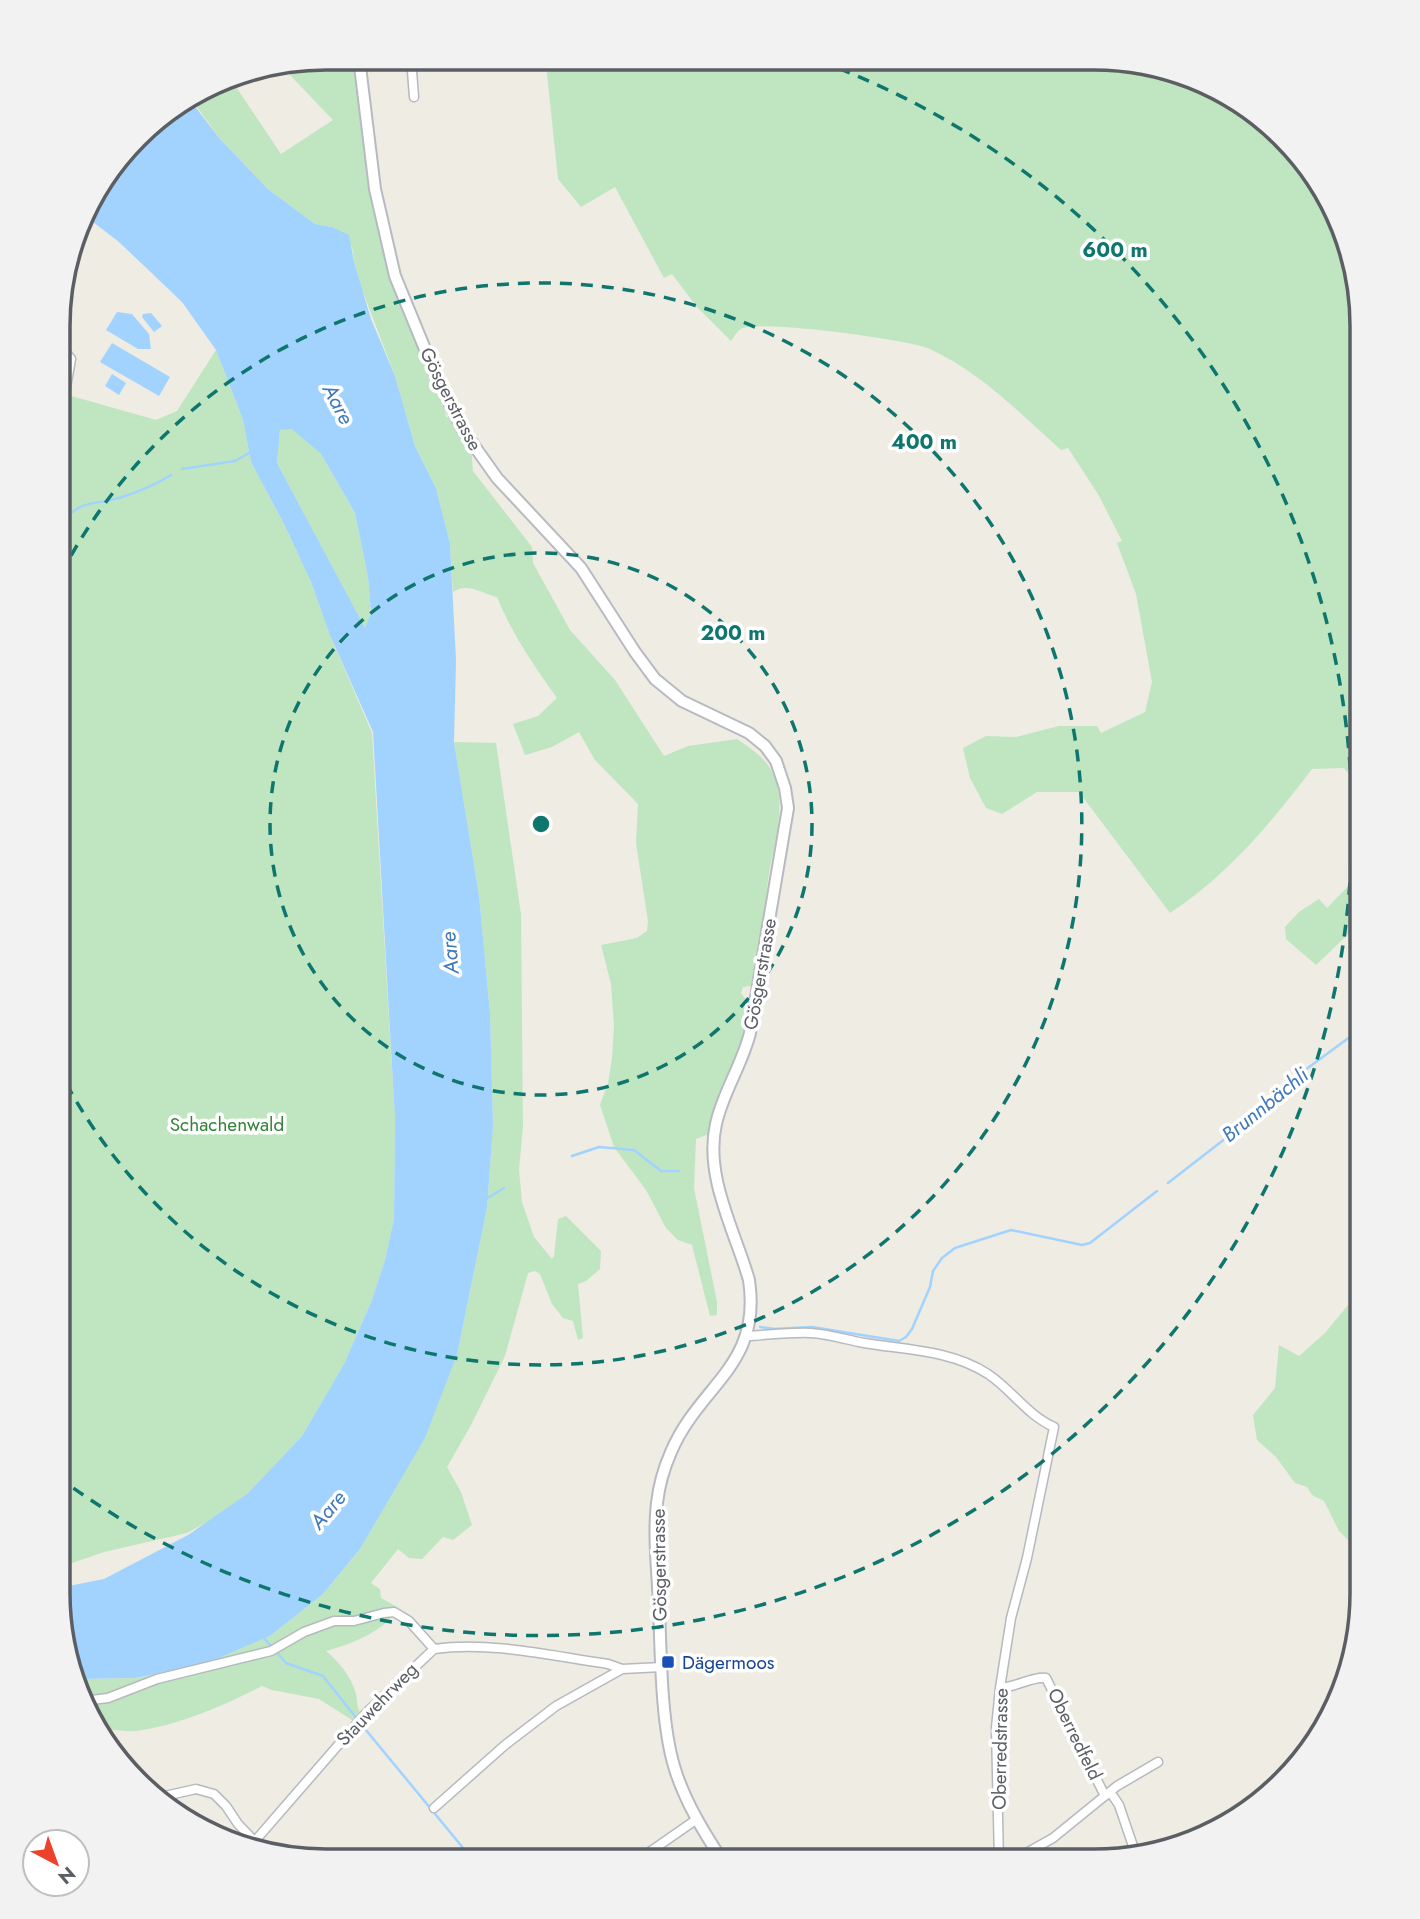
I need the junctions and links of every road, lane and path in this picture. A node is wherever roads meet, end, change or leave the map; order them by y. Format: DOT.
graph roads {
  1 [pos="360,70"];
  2 [pos="412,70"];
  3 [pos="414,97"];
  4 [pos="747,1336"];
  5 [pos="434,1649"];
  6 [pos="662,1667"];
  7 [pos="622,1669"];
  8 [pos="1000,1688"];
  9 [pos="93,1700"];
  10 [pos="1158,1762"];
  11 [pos="169,1795"];
  12 [pos="1108,1795"];
  13 [pos="433,1808"];
  14 [pos="697,1819"];
  15 [pos="251,1837"];
  16 [pos="261,1840"];
  17 [pos="1133,1846"];
  18 [pos="654,1849"];
  19 [pos="715,1849"];
  20 [pos="999,1849"];
  21 [pos="1033,1849"];
  1 -- 4 [label="main road, Gösgerstrasse"];
  2 -- 3 [label="street"];
  4 -- 6 [label="main road, Gösgerstrasse"];
  4 -- 8 [label="street, Oberredstrasse"];
  5 -- 7 [label="street, Stauwehrweg"];
  5 -- 9 [label="street"];
  5 -- 16 [label="street, Stauwehrweg"];
  6 -- 7 [label="street, Stauwehrweg"];
  6 -- 14 [label="main road, Gösgerstrasse"];
  7 -- 13 [label="street"];
  8 -- 12 [label="street, Oberredfeld"];
  8 -- 20 [label="street, Oberredstrasse"];
  10 -- 12 [label="street"];
  11 -- 15 [label="street"];
  12 -- 17 [label="street"];
  12 -- 21 [label="street"];
  14 -- 18 [label="street"];
  14 -- 19 [label="main road, Gösgerstrasse"];
}
